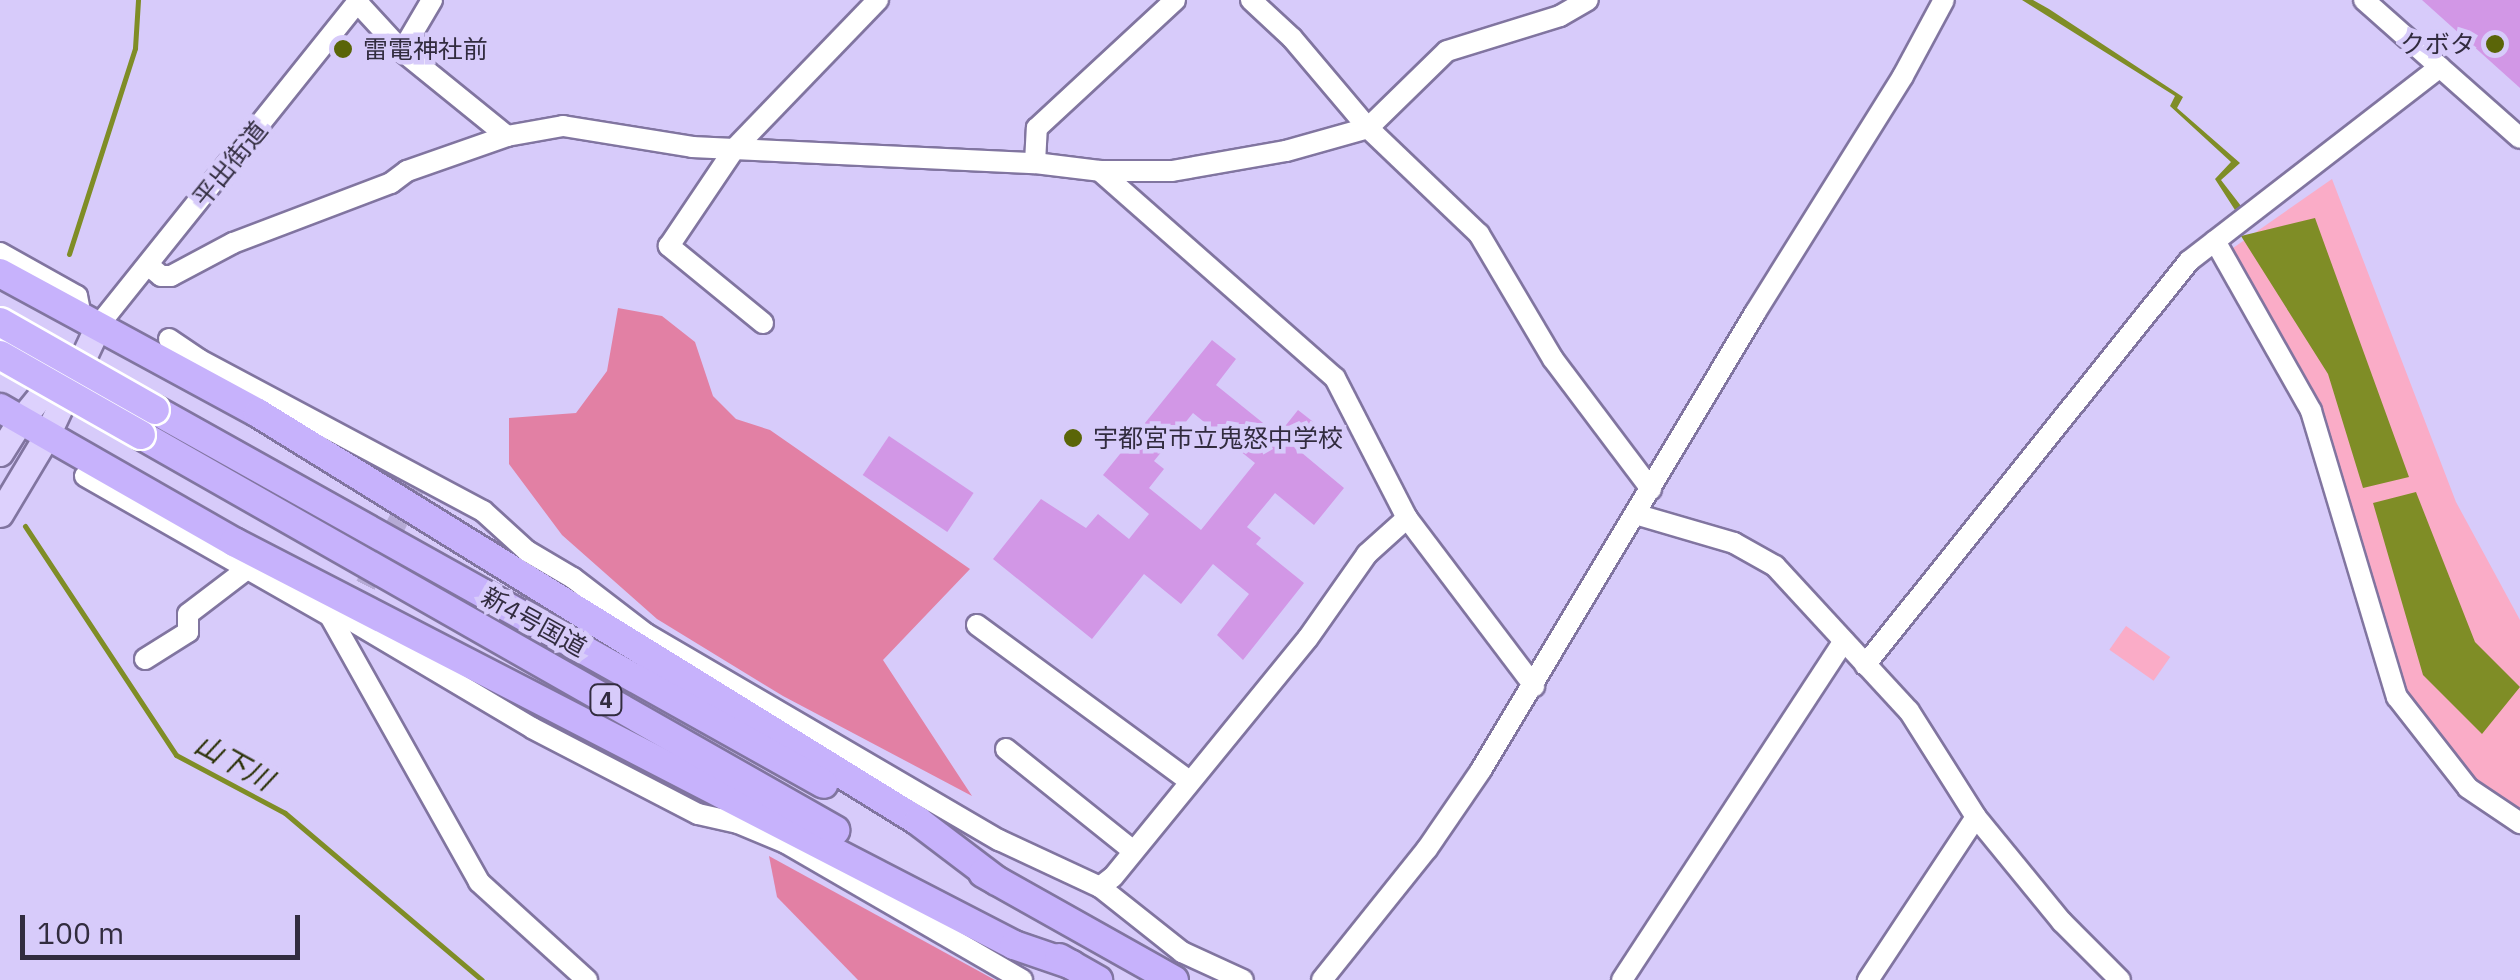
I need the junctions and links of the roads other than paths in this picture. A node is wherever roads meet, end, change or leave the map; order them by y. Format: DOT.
graph roads {
  1 [pos="432,0"];
  2 [pos="878,0"];
  3 [pos="1175,0"];
  4 [pos="1250,0"];
  5 [pos="1588,0"];
  6 [pos="1944,0"];
  7 [pos="2364,0"];
  8 [pos="358,1"];
  9 [pos="402,51"];
  10 [pos="2440,67"];
  11 [pos="1368,128"];
  12 [pos="507,136"];
  13 [pos="2520,138"];
  14 [pos="735,148"];
  15 [pos="1035,164"];
  16 [pos="1100,171"];
  17 [pos="2215,241"];
  18 [pos="0,253"];
  19 [pos="148,265"];
  20 [pos="0,273"];
  21 [pos="90,321"];
  22 [pos="0,322"];
  23 [pos="763,323"];
  24 [pos="169,339"];
  25 [pos="0,355"];
  26 [pos="10,414"];
  27 [pos="46,437"];
  28 [pos="0,453"];
  29 [pos="85,476"];
  30 [pos="1651,489"];
  31 [pos="0,514"];
  32 [pos="1635,514"];
  33 [pos="1407,518"];
  34 [pos="246,569"];
  35 [pos="345,619"];
  36 [pos="977,624"];
  37 [pos="1844,641"];
  38 [pos="145,658"];
  39 [pos="1865,665"];
  40 [pos="1534,686"];
  41 [pos="1006,749"];
  42 [pos="1189,781"];
  43 [pos="1976,817"];
  44 [pos="2520,823"];
  45 [pos="1132,850"];
  46 [pos="997,881"];
  47 [pos="1100,887"];
  48 [pos="1068,973"];
  49 [pos="587,980"];
  50 [pos="1022,980"];
  51 [pos="1098,980"];
  52 [pos="1174,980"];
  53 [pos="1244,980"];
  54 [pos="1322,980"];
  55 [pos="1622,980"];
  56 [pos="1868,980"];
  57 [pos="2120,980"];
  1 -- 9 [label="street"];
  2 -- 14 [label="street"];
  3 -- 15 [label="street"];
  4 -- 11 [label="street"];
  5 -- 11 [label="street"];
  6 -- 30 [label="street"];
  7 -- 10 [label="street"];
  8 -- 9 [label="street"];
  8 -- 19 [label="street, 平出街道"];
  9 -- 12 [label="street"];
  10 -- 13 [label="street"];
  10 -- 17 [label="street"];
  11 -- 16 [label="street"];
  11 -- 30 [label="street"];
  12 -- 14 [label="street"];
  12 -- 19 [label="street"];
  14 -- 15 [label="street"];
  14 -- 23 [label="street"];
  15 -- 16 [label="street"];
  16 -- 33 [label="street"];
  17 -- 39 [label="street"];
  17 -- 44 [label="street"];
  18 -- 21 [label="street"];
  19 -- 21 [label="street, 平出街道"];
  20 -- 21 [label="highway"];
  21 -- 26 [label="main road"];
  21 -- 27 [label="main road"];
  21 -- 46 [label="highway"];
  22 -- 46 [label="highway, 新4号国道 / 4, bridge"];
  24 -- 47 [label="street"];
  25 -- 48 [label="highway, 新4号国道 / 4, bridge"];
  26 -- 27 [label="highway"];
  26 -- 28 [label="main road"];
  27 -- 31 [label="main road"];
  27 -- 48 [label="highway"];
  29 -- 34 [label="street"];
  30 -- 32 [label="street"];
  32 -- 37 [label="street"];
  32 -- 40 [label="street"];
  33 -- 40 [label="street"];
  33 -- 42 [label="street"];
  34 -- 35 [label="street"];
  34 -- 38 [label="street"];
  35 -- 49 [label="street"];
  35 -- 50 [label="street"];
  36 -- 42 [label="street"];
  37 -- 39 [label="street"];
  37 -- 55 [label="street"];
  39 -- 43 [label="street"];
  40 -- 54 [label="street"];
  41 -- 45 [label="street"];
  42 -- 45 [label="street"];
  43 -- 56 [label="street"];
  43 -- 57 [label="street"];
  45 -- 47 [label="street"];
  46 -- 52 [label="highway, 新4号国道 / 4"];
  47 -- 53 [label="street"];
  48 -- 51 [label="highway, 新4号国道 / 4"];
}
